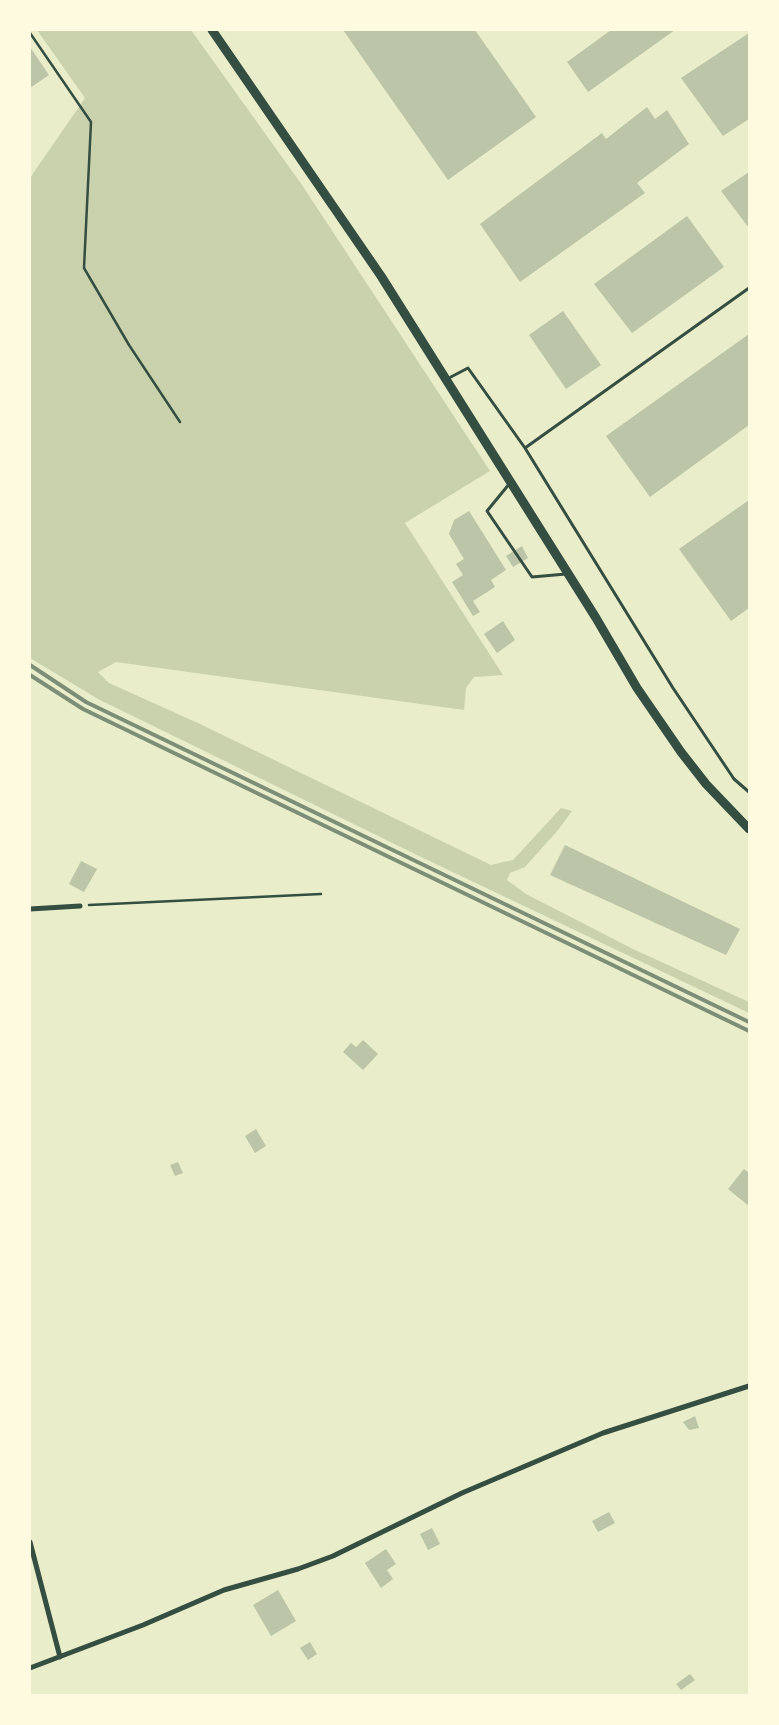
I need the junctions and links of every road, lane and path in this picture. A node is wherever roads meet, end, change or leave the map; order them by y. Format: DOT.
graph roads {
  1 [pos="212,30"];
  2 [pos="30,33"];
  3 [pos="749,288"];
  4 [pos="446,379"];
  5 [pos="180,422"];
  6 [pos="526,448"];
  7 [pos="511,482"];
  8 [pos="568,574"];
  9 [pos="749,792"];
  10 [pos="749,829"];
  11 [pos="321,894"];
  12 [pos="80,906"];
  13 [pos="30,909"];
  14 [pos="749,1386"];
  15 [pos="30,1542"];
  16 [pos="60,1657"];
  17 [pos="30,1668"];
  1 -- 4 [label="main road"];
  2 -- 5 [label="path"];
  3 -- 6 [label="lane"];
  4 -- 6 [label="lane"];
  4 -- 7 [label="main road"];
  6 -- 9 [label="lane"];
  7 -- 8 [label="main road"];
  7 -- 8 [label="lane"];
  8 -- 10 [label="main road"];
  11 -- 12 [label="path"];
  12 -- 13 [label="street"];
  14 -- 16 [label="street"];
  15 -- 16 [label="street"];
  16 -- 17 [label="street"];
}
